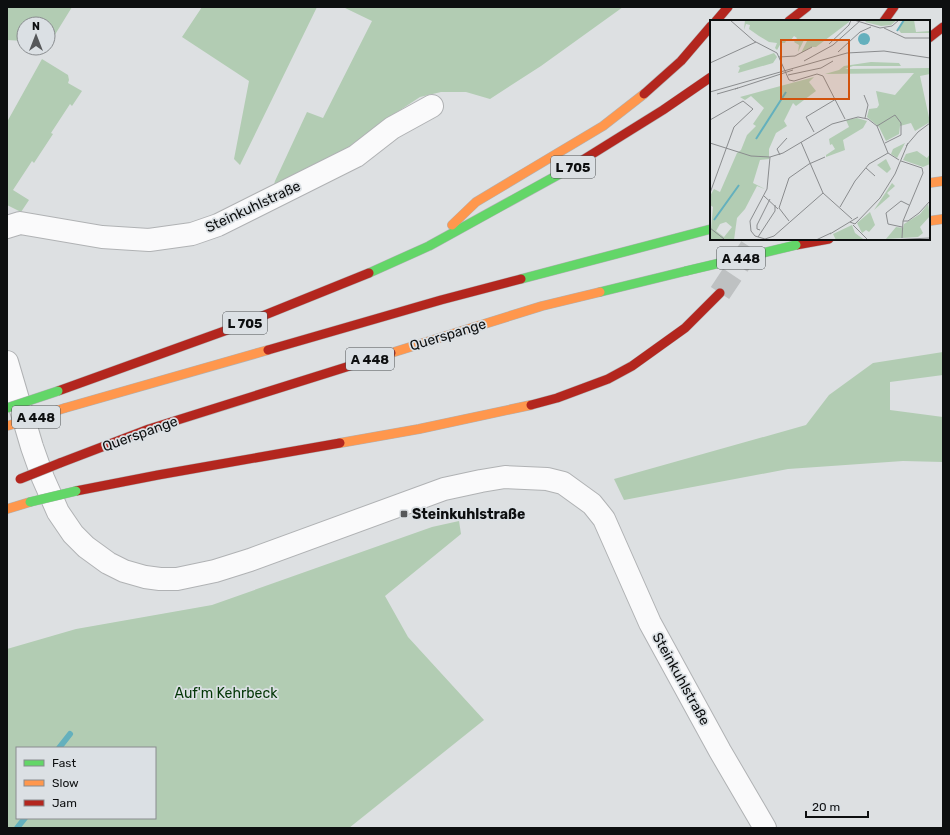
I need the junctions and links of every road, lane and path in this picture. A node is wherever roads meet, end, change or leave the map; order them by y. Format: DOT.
graph roads {
  1 [pos="728,7"];
  2 [pos="807,7"];
  3 [pos="892,9"];
  4 [pos="717,20"];
  5 [pos="790,20"];
  6 [pos="885,20"];
  7 [pos="710,27"];
  8 [pos="943,27"];
  9 [pos="930,37"];
  10 [pos="710,78"];
  11 [pos="432,106"];
  12 [pos="943,181"];
  13 [pos="930,183"];
  14 [pos="943,219"];
  15 [pos="930,221"];
  16 [pos="7,226"];
  17 [pos="710,229"];
  18 [pos="824,240"];
  19 [pos="429,246"];
  20 [pos="720,293"];
  21 [pos="7,362"];
  22 [pos="7,408"];
  23 [pos="7,426"];
  24 [pos="17,480"];
  25 [pos="7,509"];
  26 [pos="765,828"];
  1 -- 4 [label="highway"];
  2 -- 5 [label="highway"];
  3 -- 6 [label="highway"];
  7 -- 19 [label="highway"];
  8 -- 9 [label="highway"];
  10 -- 19 [label="highway, L 705"];
  11 -- 16 [label="street, Steinkuhlstraße"];
  12 -- 13 [label="highway"];
  14 -- 15 [label="highway"];
  17 -- 23 [label="highway, A 448, bridge"];
  18 -- 24 [label="highway, Querspange / A 448, bridge"];
  19 -- 22 [label="highway, L 705, bridge"];
  20 -- 25 [label="highway, bridge"];
  21 -- 26 [label="street, Steinkuhlstraße"];
}
